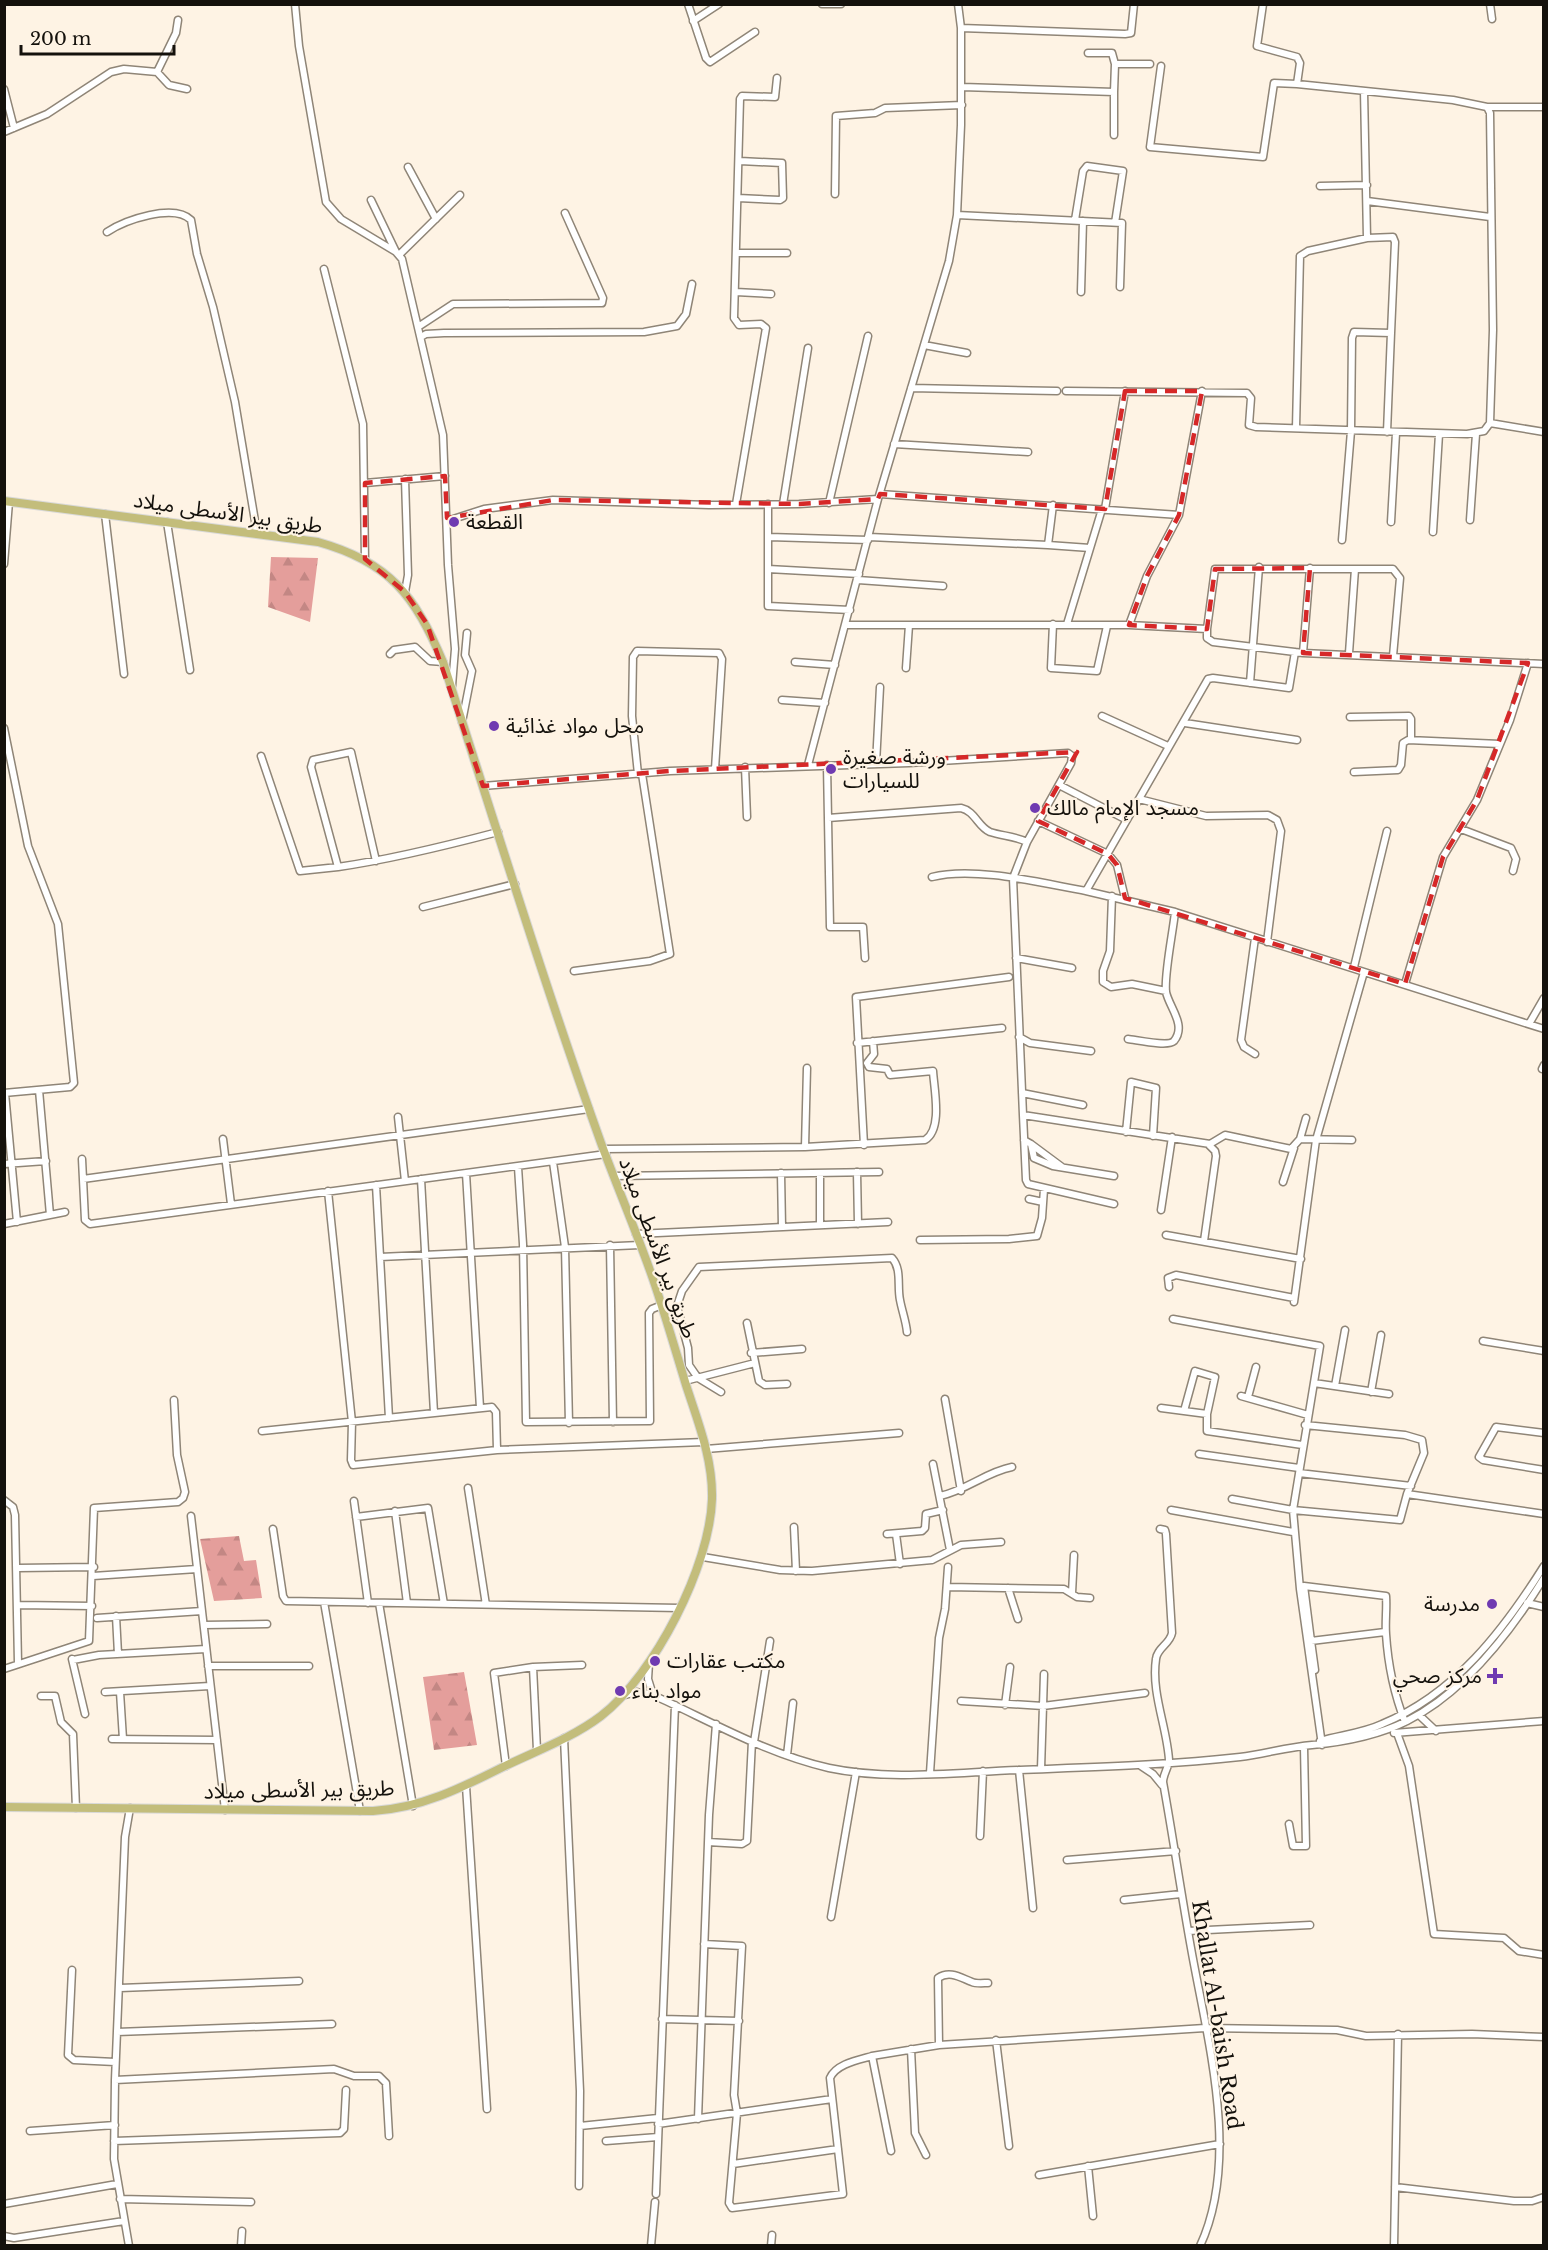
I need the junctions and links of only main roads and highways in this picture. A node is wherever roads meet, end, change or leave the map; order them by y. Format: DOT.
graph roads {
  1 [pos="7,501"];
  2 [pos="4,1807"];
  1 -- 2 [label="main road, طريق بير الأسطى ميلاد"];
}
